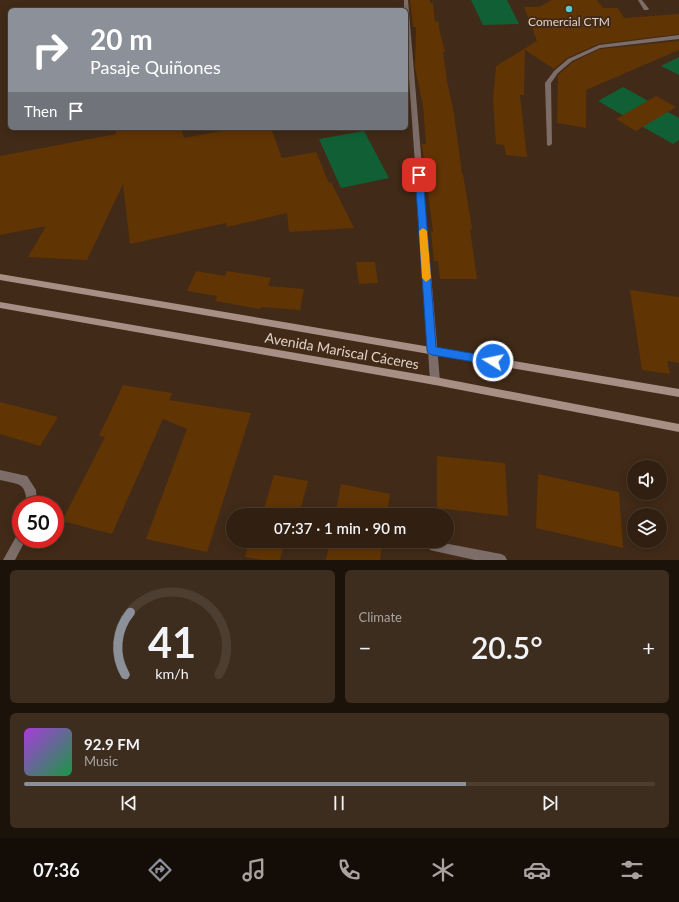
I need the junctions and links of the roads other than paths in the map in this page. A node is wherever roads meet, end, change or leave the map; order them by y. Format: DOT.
graph roads {
  1 [pos="640,0"];
  2 [pos="646,9"];
  3 [pos="408,27"];
  4 [pos="679,36"];
  5 [pos="549,144"];
  6 [pos="0,277"];
  7 [pos="0,305"];
  8 [pos="432,350"];
  9 [pos="436,381"];
  10 [pos="679,393"];
  11 [pos="679,428"];
  12 [pos="0,475"];
  13 [pos="31,496"];
  14 [pos="16,548"];
  15 [pos="444,548"];
  16 [pos="9,560"];
  17 [pos="501,560"];
  1 -- 2 [label="street"];
  3 -- 8 [label="street"];
  4 -- 5 [label="street"];
  6 -- 8 [label="main road, Avenida Mariscal Cáceres"];
  7 -- 9 [label="main road, Avenida Mariscal Cáceres"];
  8 -- 9 [label="street"];
  8 -- 10 [label="main road, Avenida Mariscal Cáceres"];
  9 -- 11 [label="main road, Avenida Mariscal Cáceres"];
  12 -- 13 [label="street"];
  14 -- 16 [label="street"];
  15 -- 17 [label="street"];
}
